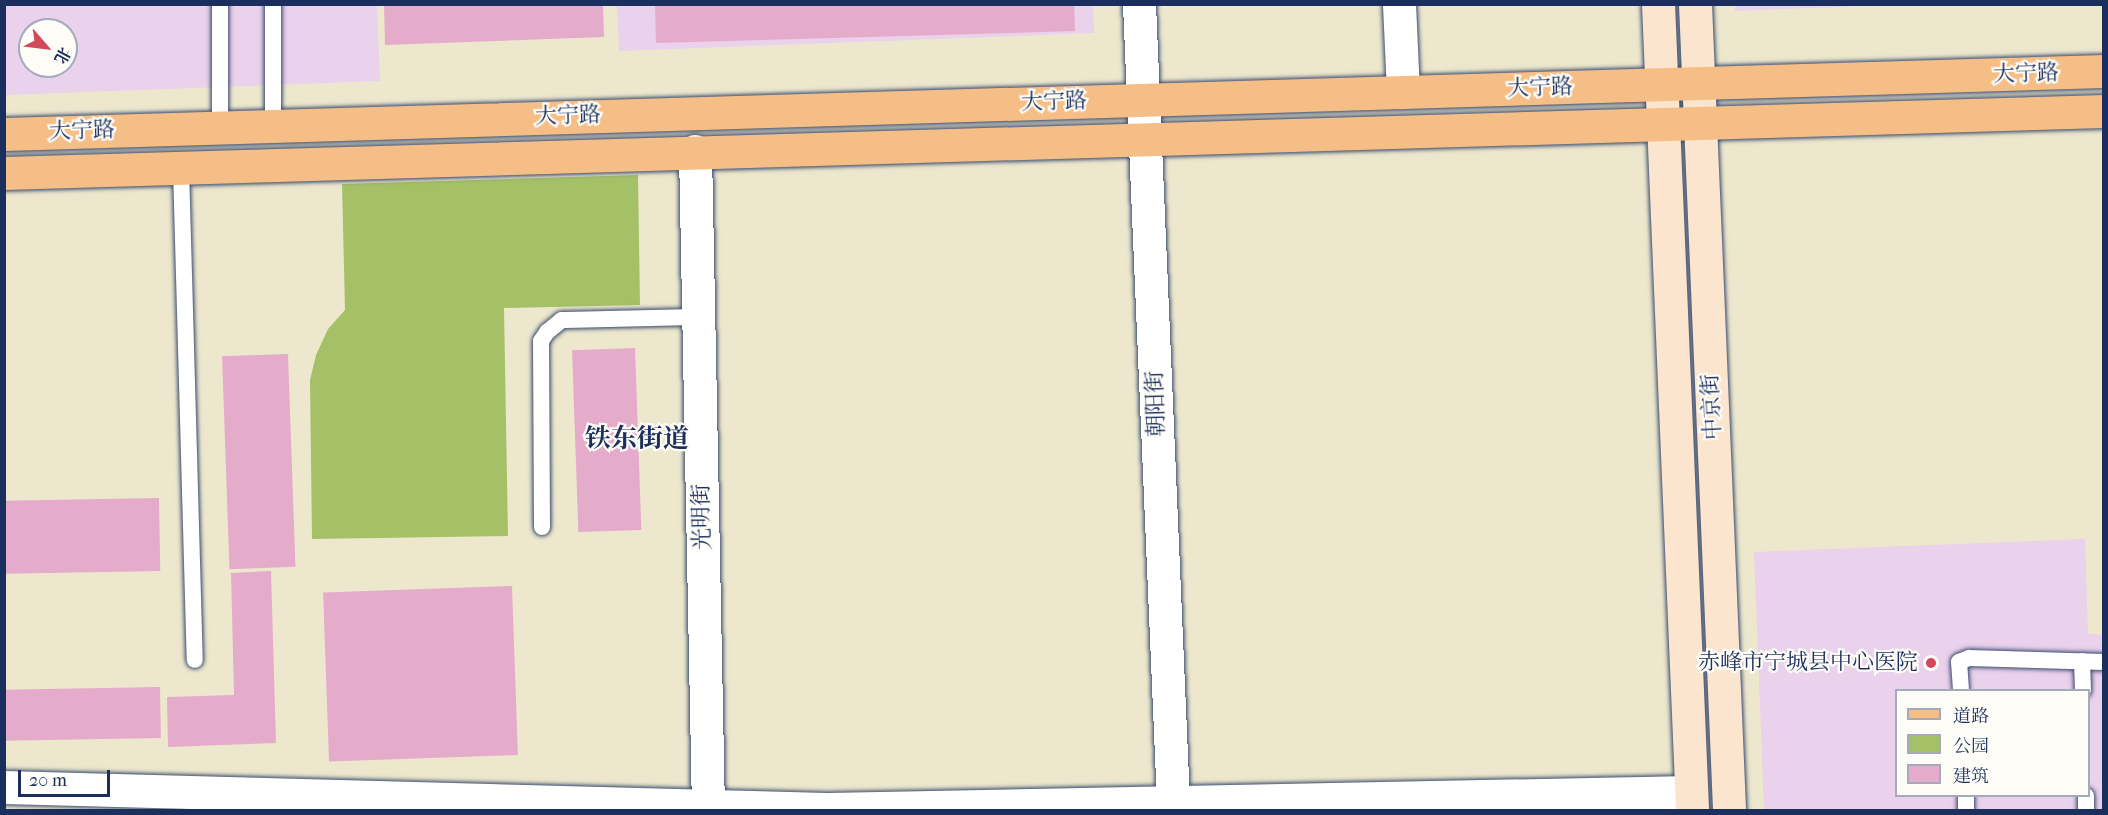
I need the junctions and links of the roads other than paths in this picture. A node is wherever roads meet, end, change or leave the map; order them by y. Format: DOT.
graph roads {
  1 [pos="220,4"];
  2 [pos="273,4"];
  3 [pos="1139,4"];
  4 [pos="1399,4"];
  5 [pos="1658,4"];
  6 [pos="1695,4"];
  7 [pos="2103,71"];
  8 [pos="1698,83"];
  9 [pos="1662,84"];
  10 [pos="1403,92"];
  11 [pos="1143,99"];
  12 [pos="2103,111"];
  13 [pos="1700,122"];
  14 [pos="1663,123"];
  15 [pos="273,125"];
  16 [pos="220,127"];
  17 [pos="4,134"];
  18 [pos="1145,138"];
  19 [pos="695,151"];
  20 [pos="181,168"];
  21 [pos="4,173"];
  22 [pos="698,316"];
  23 [pos="542,527"];
  24 [pos="195,660"];
  25 [pos="2082,661"];
  26 [pos="2103,662"];
  27 [pos="1960,689"];
  28 [pos="2082,689"];
  29 [pos="4,787"];
  30 [pos="1692,801"];
  31 [pos="171,802"];
  32 [pos="1173,802"];
  33 [pos="708,809"];
  34 [pos="1729,810"];
  1 -- 16 [label="lane"];
  2 -- 15 [label="lane"];
  3 -- 11 [label="street, 朝阳街"];
  4 -- 10 [label="street"];
  5 -- 9 [label="main road, 中京街"];
  6 -- 8 [label="main road, 中京街"];
  7 -- 8 [label="main road, 大宁路"];
  8 -- 9 [label="main road, 大宁路"];
  8 -- 13 [label="main road, 中京街"];
  9 -- 10 [label="main road, 大宁路"];
  9 -- 14 [label="main road, 中京街"];
  10 -- 11 [label="main road, 大宁路"];
  11 -- 15 [label="main road, 大宁路"];
  11 -- 18 [label="street, 朝阳街"];
  12 -- 13 [label="main road, 大宁路"];
  13 -- 14 [label="main road, 大宁路"];
  13 -- 34 [label="main road, 中京街"];
  14 -- 18 [label="main road, 大宁路"];
  14 -- 30 [label="main road, 中京街"];
  15 -- 16 [label="main road, 大宁路"];
  16 -- 17 [label="main road, 大宁路"];
  18 -- 19 [label="main road, 大宁路"];
  18 -- 32 [label="street, 朝阳街"];
  19 -- 20 [label="main road, 大宁路"];
  19 -- 22 [label="street, 光明街"];
  20 -- 21 [label="main road, 大宁路"];
  20 -- 24 [label="lane"];
  22 -- 23 [label="lane"];
  22 -- 33 [label="street, 光明街"];
  25 -- 26 [label="lane"];
  25 -- 27 [label="lane"];
  25 -- 28 [label="lane"];
  29 -- 31 [label="street"];
  30 -- 32 [label="street"];
  31 -- 33 [label="street"];
  32 -- 33 [label="street"];
}
